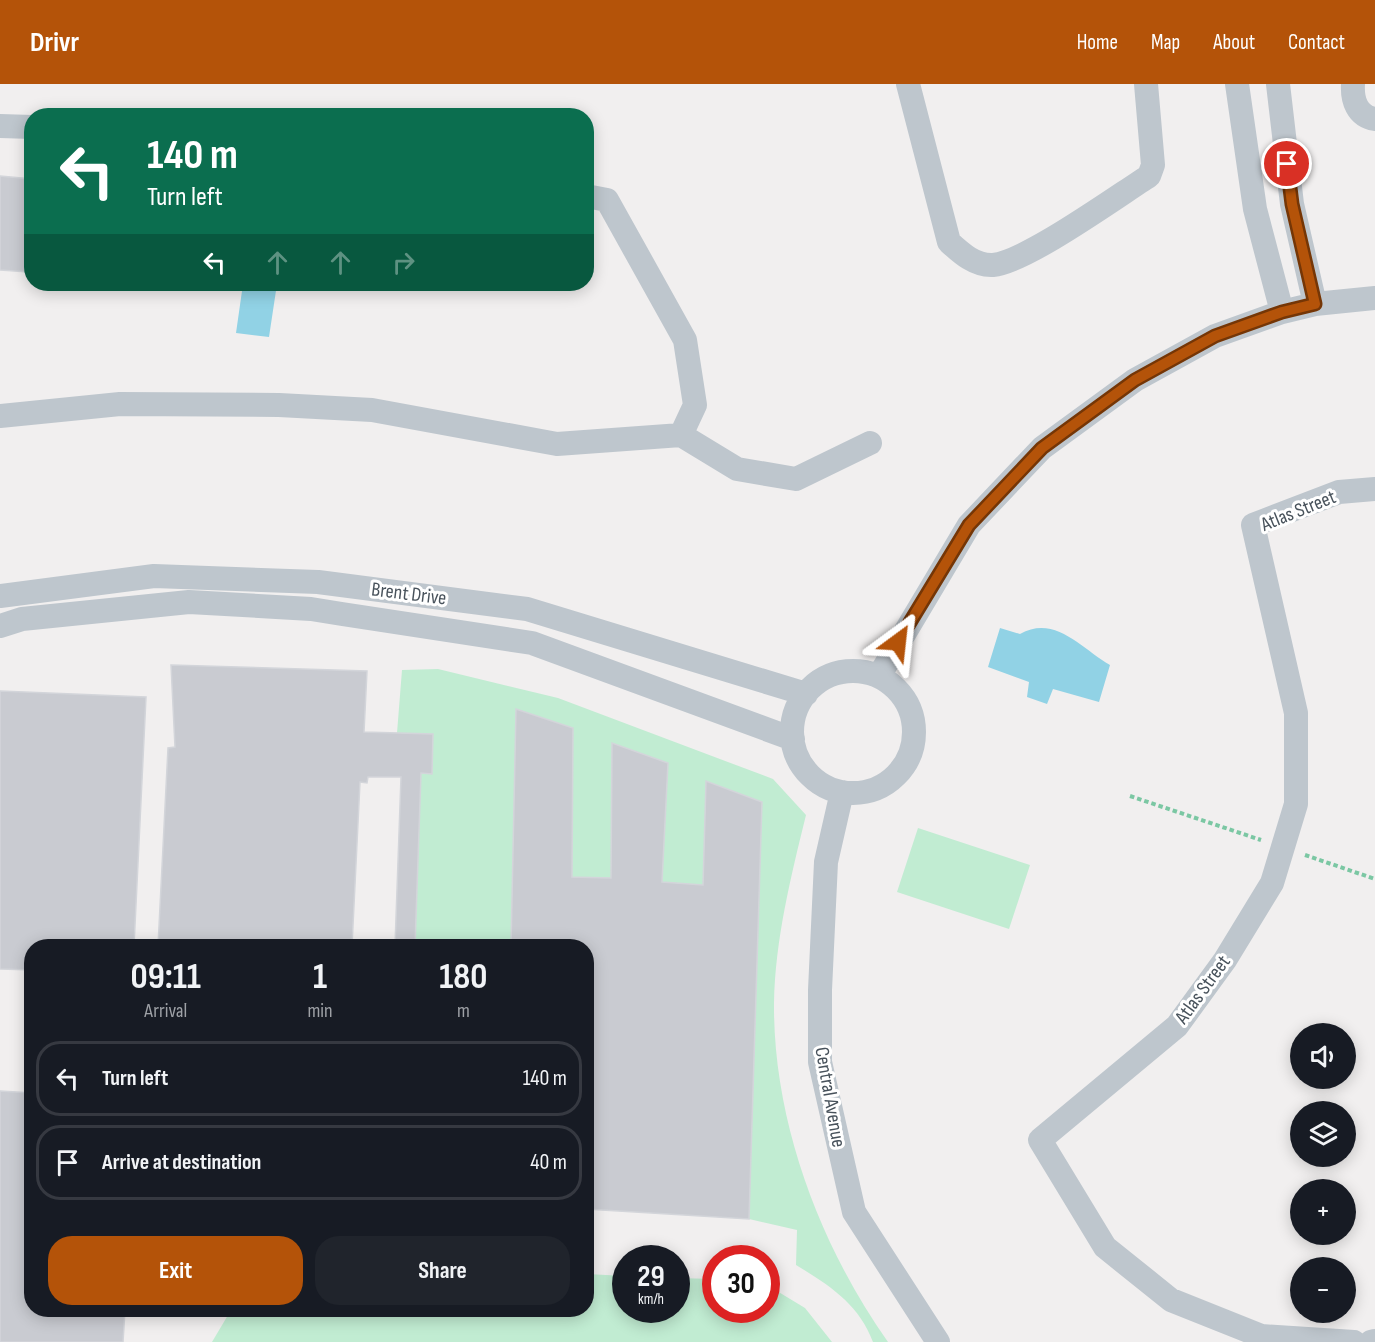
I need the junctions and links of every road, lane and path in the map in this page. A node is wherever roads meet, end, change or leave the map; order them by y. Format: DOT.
graph roads {
  1 [pos="908,84"];
  2 [pos="1146,84"];
  3 [pos="1238,84"];
  4 [pos="1278,84"];
  5 [pos="1353,84"];
  6 [pos="1375,119"];
  7 [pos="0,126"];
  8 [pos="24,127"];
  9 [pos="594,198"];
  10 [pos="1375,298"];
  11 [pos="1315,304"];
  12 [pos="1282,312"];
  13 [pos="0,416"];
  14 [pos="681,435"];
  15 [pos="870,442"];
  16 [pos="1375,489"];
  17 [pos="318,582"];
  18 [pos="0,596"];
  19 [pos="311,609"];
  20 [pos="0,626"];
  21 [pos="664,650"];
  22 [pos="879,676"];
  23 [pos="652,687"];
  24 [pos="806,694"];
  25 [pos="793,739"];
  26 [pos="842,792"];
  27 [pos="1130,795"];
  28 [pos="1283,848"];
  29 [pos="1375,879"];
  30 [pos="938,1342"];
  31 [pos="1354,1342"];
  1 -- 2 [label="street"];
  3 -- 12 [label="street"];
  4 -- 11 [label="street"];
  5 -- 6 [label="street"];
  7 -- 8 [label="street"];
  9 -- 14 [label="street"];
  10 -- 11 [label="street"];
  11 -- 12 [label="street"];
  12 -- 22 [label="street"];
  13 -- 14 [label="street"];
  14 -- 15 [label="street"];
  16 -- 28 [label="street, Atlas Street"];
  17 -- 18 [label="street, Brent Drive"];
  17 -- 19 [label="street"];
  17 -- 21 [label="street, Brent Drive"];
  19 -- 20 [label="street, Brent Drive"];
  19 -- 23 [label="street, Brent Drive"];
  21 -- 23 [label="street"];
  21 -- 24 [label="street, Brent Drive"];
  22 -- 24 [label="street"];
  22 -- 26 [label="street"];
  23 -- 25 [label="street, Brent Drive"];
  24 -- 25 [label="street"];
  25 -- 26 [label="street"];
  26 -- 30 [label="street, Central Avenue"];
  27 -- 28 [label="path"];
  28 -- 29 [label="path"];
  28 -- 31 [label="street, Atlas Street"];
}
